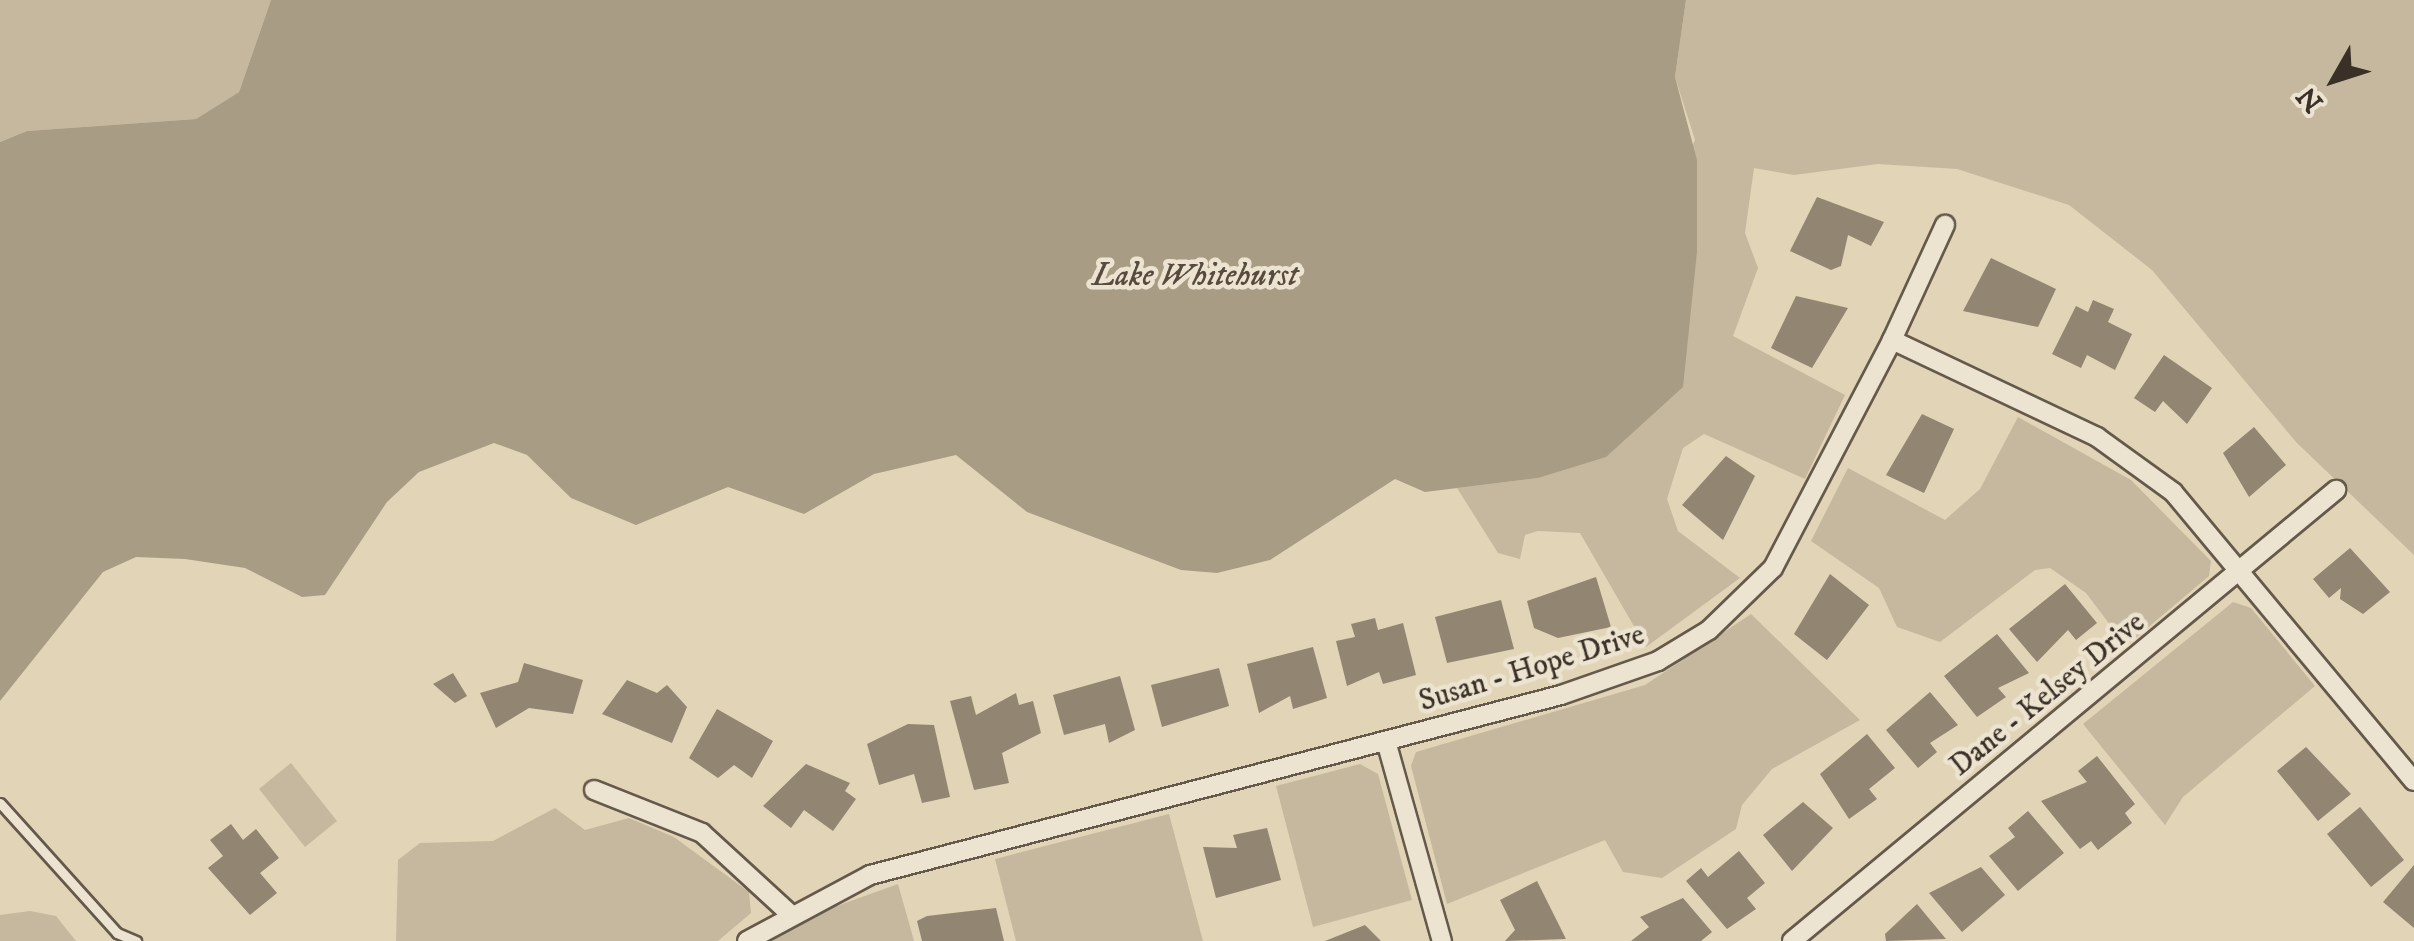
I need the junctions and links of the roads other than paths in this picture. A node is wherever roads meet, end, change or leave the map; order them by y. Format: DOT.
graph roads {
  1 [pos="1945,226"];
  2 [pos="1892,340"];
  3 [pos="2336,490"];
  4 [pos="2242,572"];
  5 [pos="1386,741"];
  6 [pos="2414,781"];
  7 [pos="594,790"];
  8 [pos="0,803"];
  9 [pos="788,912"];
  10 [pos="136,941"];
  11 [pos="747,941"];
  12 [pos="1442,941"];
  13 [pos="1792,941"];
  1 -- 2 [label="street, Susan - Hope Drive"];
  2 -- 4 [label="street"];
  2 -- 5 [label="street, Susan - Hope Drive"];
  3 -- 4 [label="street, Dane - Kelsey Drive"];
  4 -- 6 [label="street"];
  4 -- 13 [label="street, Dane - Kelsey Drive"];
  5 -- 9 [label="street, Susan - Hope Drive"];
  5 -- 12 [label="street"];
  7 -- 9 [label="street"];
  8 -- 10 [label="lane"];
  9 -- 11 [label="street, Susan - Hope Drive"];
}
